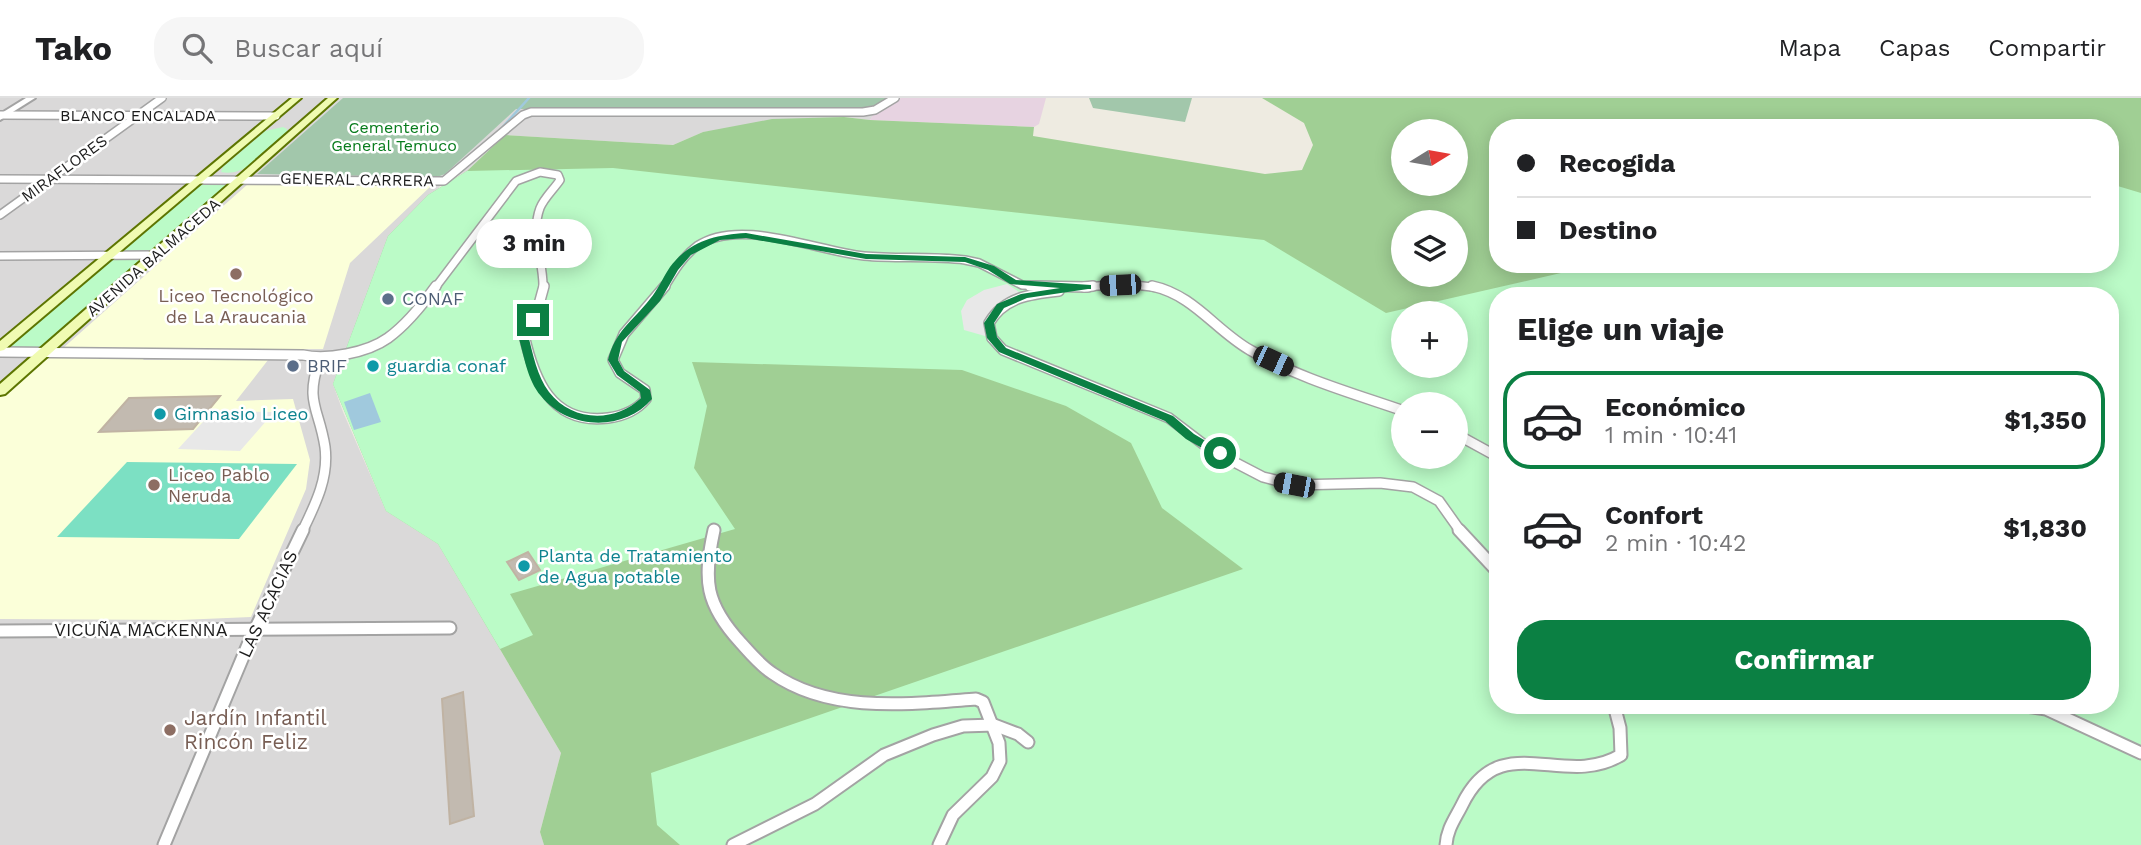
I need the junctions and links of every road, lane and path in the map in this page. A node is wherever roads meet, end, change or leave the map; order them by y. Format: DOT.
graph roads {
  1 [pos="31,98"];
  2 [pos="162,98"];
  3 [pos="333,98"];
  4 [pos="895,98"];
  5 [pos="297,103"];
  6 [pos="309,108"];
  7 [pos="321,108"];
  8 [pos="1,116"];
  9 [pos="138,116"];
  10 [pos="275,120"];
  11 [pos="293,123"];
  12 [pos="305,123"];
  13 [pos="50,178"];
  14 [pos="202,178"];
  15 [pos="242,178"];
  16 [pos="0,179"];
  17 [pos="0,215"];
  18 [pos="110,255"];
  19 [pos="155,255"];
  20 [pos="0,256"];
  21 [pos="1088,287"];
  22 [pos="0,346"];
  23 [pos="0,352"];
  24 [pos="45,352"];
  25 [pos="316,358"];
  26 [pos="0,391"];
  27 [pos="1391,407"];
  28 [pos="1468,441"];
  29 [pos="1489,452"];
  30 [pos="714,529"];
  31 [pos="1489,564"];
  32 [pos="450,628"];
  33 [pos="256,629"];
  34 [pos="0,631"];
  35 [pos="1616,714"];
  36 [pos="2057,714"];
  37 [pos="994,725"];
  38 [pos="1028,742"];
  39 [pos="2141,753"];
  40 [pos="164,845"];
  41 [pos="733,845"];
  42 [pos="939,845"];
  43 [pos="1446,845"];
  1 -- 8 [label="street"];
  2 -- 9 [label="street, MIRAFLORES"];
  3 -- 7 [label="main road, AVENIDA BALMACEDA"];
  4 -- 15 [label="street, GENERAL CARRERA"];
  5 -- 10 [label="main road, AVENIDA BALMACEDA"];
  6 -- 7 [label="main road"];
  7 -- 12 [label="main road, AVENIDA BALMACEDA"];
  8 -- 9 [label="street, BLANCO ENCALADA"];
  9 -- 10 [label="street, BLANCO ENCALADA"];
  9 -- 13 [label="street, MIRAFLORES"];
  10 -- 14 [label="main road, AVENIDA BALMACEDA"];
  11 -- 12 [label="main road"];
  12 -- 15 [label="main road, AVENIDA BALMACEDA"];
  13 -- 14 [label="street, GENERAL CARRERA"];
  13 -- 16 [label="street, GENERAL CARRERA"];
  13 -- 17 [label="street, MIRAFLORES"];
  14 -- 15 [label="street, GENERAL CARRERA"];
  14 -- 18 [label="main road, AVENIDA BALMACEDA"];
  15 -- 19 [label="main road, AVENIDA BALMACEDA"];
  18 -- 19 [label="street"];
  18 -- 20 [label="street"];
  18 -- 22 [label="main road, AVENIDA BALMACEDA"];
  19 -- 24 [label="main road, AVENIDA BALMACEDA"];
  21 -- 25 [label="street"];
  21 -- 27 [label="street"];
  21 -- 31 [label="street"];
  23 -- 24 [label="street"];
  24 -- 25 [label="street"];
  24 -- 26 [label="main road, AVENIDA BALMACEDA"];
  25 -- 33 [label="street, LAS ACACIAS"];
  28 -- 29 [label="street"];
  30 -- 37 [label="street"];
  32 -- 33 [label="street, VICUÑA MACKENNA"];
  33 -- 34 [label="street, VICUÑA MACKENNA"];
  33 -- 40 [label="street, LAS ACACIAS"];
  35 -- 43 [label="street"];
  36 -- 39 [label="street"];
  37 -- 38 [label="street"];
  37 -- 41 [label="street"];
  37 -- 42 [label="street"];
}
